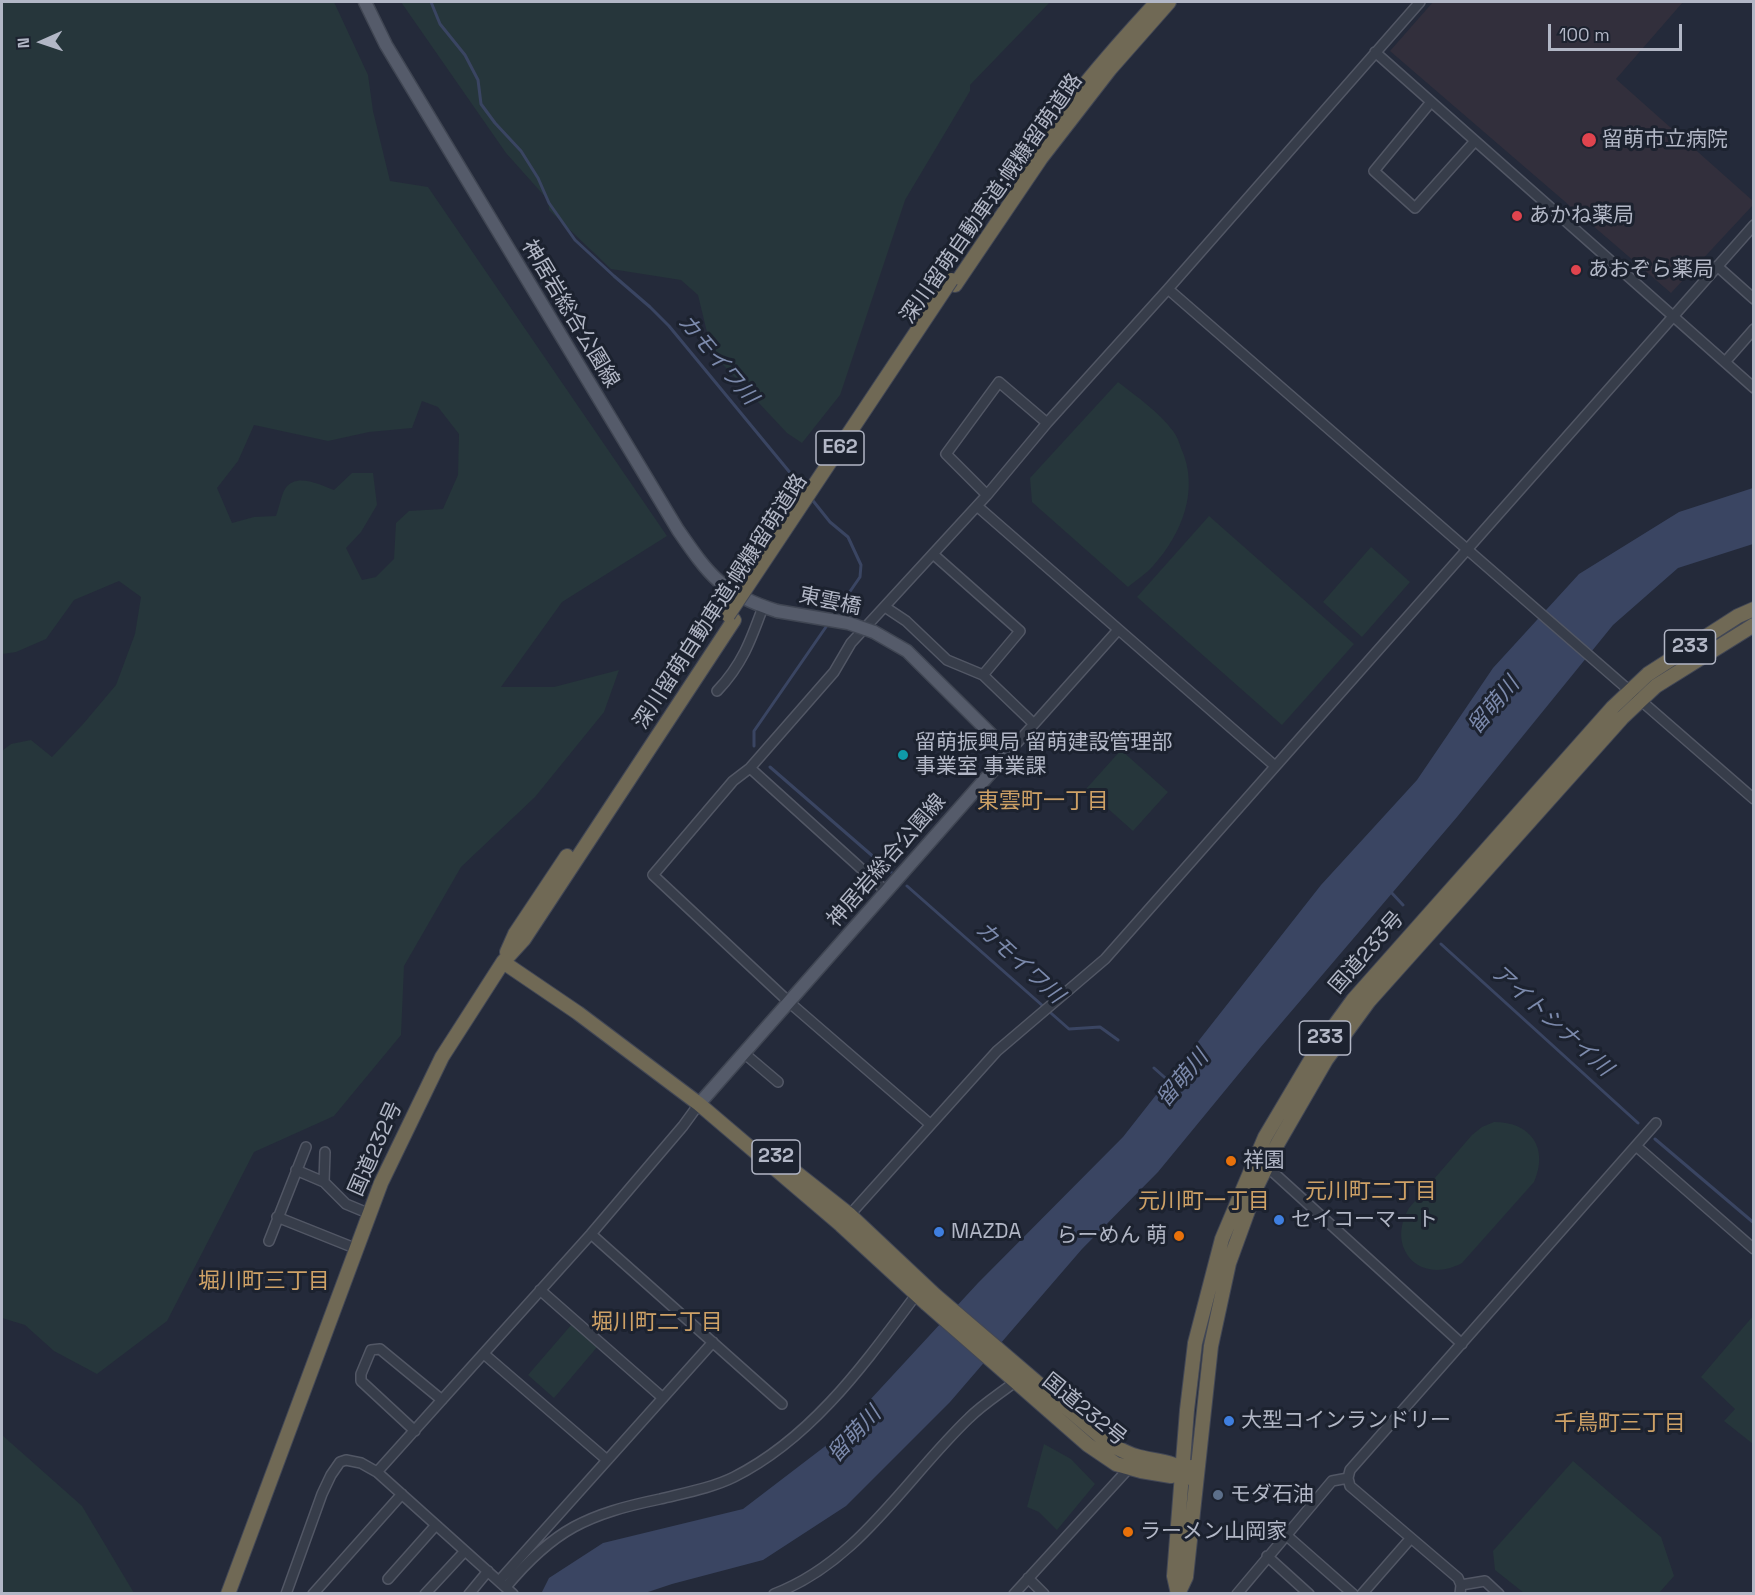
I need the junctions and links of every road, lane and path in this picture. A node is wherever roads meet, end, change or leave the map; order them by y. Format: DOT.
graph roads {
  1 [pos="365,2"];
  2 [pos="1157,2"];
  3 [pos="1169,2"];
  4 [pos="1420,2"];
  5 [pos="1375,52"];
  6 [pos="1431,102"];
  7 [pos="1475,141"];
  8 [pos="1754,225"];
  9 [pos="1717,266"];
  10 [pos="953,282"];
  11 [pos="1168,289"];
  12 [pos="1754,299"];
  13 [pos="1674,315"];
  14 [pos="1754,329"];
  15 [pos="1725,362"];
  16 [pos="1754,388"];
  17 [pos="1047,423"];
  18 [pos="987,495"];
  19 [pos="977,506"];
  20 [pos="1467,549"];
  21 [pos="933,554"];
  22 [pos="763,607"];
  23 [pos="885,607"];
  24 [pos="1754,609"];
  25 [pos="777,611"];
  26 [pos="1754,624"];
  27 [pos="1118,630"];
  28 [pos="982,675"];
  29 [pos="717,691"];
  30 [pos="1630,691"];
  31 [pos="1641,701"];
  32 [pos="1034,724"];
  33 [pos="1008,752"];
  34 [pos="1275,766"];
  35 [pos="750,768"];
  36 [pos="1754,800"];
  37 [pos="887,892"];
  38 [pos="503,962"];
  39 [pos="790,1003"];
  40 [pos="745,1054"];
  41 [pos="778,1082"];
  42 [pos="699,1104"];
  43 [pos="1656,1123"];
  44 [pos="930,1124"];
  45 [pos="1636,1146"];
  46 [pos="306,1147"];
  47 [pos="325,1152"];
  48 [pos="1262,1161"];
  49 [pos="296,1170"];
  50 [pos="324,1182"];
  51 [pos="370,1214"];
  52 [pos="277,1217"];
  53 [pos="845,1220"];
  54 [pos="591,1234"];
  55 [pos="269,1241"];
  56 [pos="357,1249"];
  57 [pos="1754,1249"];
  58 [pos="540,1290"];
  59 [pos="926,1298"];
  60 [pos="713,1342"];
  61 [pos="1462,1344"];
  62 [pos="484,1354"];
  63 [pos="1009,1366"];
  64 [pos="1016,1381"];
  65 [pos="663,1398"];
  66 [pos="442,1400"];
  67 [pos="782,1404"];
  68 [pos="415,1431"];
  69 [pos="1184,1451"];
  70 [pos="1138,1457"];
  71 [pos="607,1460"];
  72 [pos="1129,1468"];
  73 [pos="1164,1468"];
  74 [pos="378,1472"];
  75 [pos="1190,1473"];
  76 [pos="1348,1478"];
  77 [pos="402,1494"];
  78 [pos="1180,1500"];
  79 [pos="436,1525"];
  80 [pos="1286,1535"];
  81 [pos="1411,1538"];
  82 [pos="465,1551"];
  83 [pos="1267,1556"];
  84 [pos="488,1571"];
  85 [pos="1028,1578"];
  86 [pos="388,1579"];
  87 [pos="507,1588"];
  88 [pos="1460,1589"];
  89 [pos="1239,1592"];
  90 [pos="228,1593"];
  91 [pos="286,1593"];
  92 [pos="313,1593"];
  93 [pos="425,1593"];
  94 [pos="469,1593"];
  95 [pos="774,1593"];
  96 [pos="1014,1593"];
  97 [pos="1044,1593"];
  98 [pos="1178,1593"];
  99 [pos="1309,1593"];
  100 [pos="1353,1593"];
  101 [pos="1362,1593"];
  102 [pos="1499,1593"];
  1 -- 22 [label="main road, 神居岩総合公園線"];
  2 -- 10 [label="highway, 深川留萌自動車道;幌糠留萌道路 / E62"];
  3 -- 10 [label="highway, 深川留萌自動車道;幌糠留萌道路 / E62"];
  4 -- 5 [label="street"];
  5 -- 6 [label="street"];
  5 -- 11 [label="street"];
  6 -- 7 [label="street"];
  6 -- 7 [label="street"];
  7 -- 13 [label="street"];
  8 -- 9 [label="street"];
  9 -- 12 [label="street"];
  9 -- 13 [label="street"];
  10 -- 38 [label="highway, 深川留萌自動車道;幌糠留萌道路 / E62"];
  11 -- 17 [label="street"];
  11 -- 20 [label="street"];
  13 -- 15 [label="street"];
  13 -- 20 [label="street"];
  14 -- 15 [label="street"];
  15 -- 16 [label="street"];
  17 -- 18 [label="street"];
  17 -- 18 [label="street"];
  18 -- 19 [label="street"];
  19 -- 21 [label="street"];
  19 -- 27 [label="street"];
  20 -- 30 [label="street"];
  20 -- 34 [label="street"];
  21 -- 23 [label="street"];
  21 -- 28 [label="street"];
  22 -- 25 [label="main road, 神居岩総合公園線"];
  22 -- 29 [label="street"];
  23 -- 28 [label="street"];
  23 -- 35 [label="street"];
  24 -- 30 [label="highway, 国道233号 / 233"];
  25 -- 33 [label="main road, 東雲橋, bridge"];
  26 -- 31 [label="highway, 国道233号 / 233"];
  27 -- 32 [label="street"];
  27 -- 34 [label="street"];
  28 -- 32 [label="street"];
  30 -- 31 [label="street"];
  30 -- 48 [label="highway, 国道233号 / 233"];
  31 -- 36 [label="street"];
  31 -- 48 [label="highway, 国道233号 / 233"];
  32 -- 33 [label="street"];
  33 -- 37 [label="main road, 神居岩総合公園線"];
  34 -- 44 [label="street"];
  35 -- 37 [label="street"];
  35 -- 39 [label="street"];
  37 -- 39 [label="main road, 神居岩総合公園線"];
  38 -- 42 [label="highway, 国道232号 / 232"];
  38 -- 51 [label="highway, 国道232号"];
  39 -- 40 [label="main road, 神居岩総合公園線"];
  39 -- 44 [label="street"];
  40 -- 41 [label="street"];
  40 -- 42 [label="main road, 神居岩総合公園線"];
  42 -- 53 [label="highway, 国道232号 / 232"];
  42 -- 54 [label="street"];
  43 -- 45 [label="street"];
  44 -- 53 [label="street"];
  45 -- 57 [label="street"];
  45 -- 61 [label="street"];
  46 -- 49 [label="street"];
  47 -- 50 [label="street"];
  48 -- 61 [label="street"];
  48 -- 69 [label="highway, 国道233号 / 233"];
  48 -- 75 [label="highway, 国道233号 / 233"];
  49 -- 50 [label="street"];
  49 -- 52 [label="street"];
  50 -- 51 [label="street"];
  51 -- 56 [label="highway, 国道232号"];
  52 -- 55 [label="street"];
  52 -- 56 [label="street"];
  53 -- 59 [label="highway, 国道232号 / 232"];
  54 -- 58 [label="street"];
  54 -- 60 [label="street"];
  56 -- 90 [label="highway, 国道232号"];
  58 -- 62 [label="street"];
  58 -- 65 [label="street"];
  59 -- 63 [label="highway, 国道232号 / 232"];
  59 -- 87 [label="street"];
  60 -- 65 [label="street"];
  60 -- 67 [label="street"];
  61 -- 76 [label="street"];
  62 -- 66 [label="street"];
  62 -- 71 [label="street"];
  63 -- 64 [label="highway, 国道232号 / 232"];
  63 -- 70 [label="highway, 国道232号 / 232"];
  64 -- 72 [label="highway, 国道232号 / 232"];
  64 -- 95 [label="street"];
  65 -- 71 [label="street"];
  66 -- 68 [label="street"];
  66 -- 68 [label="street"];
  68 -- 74 [label="street"];
  69 -- 73 [label="highway"];
  69 -- 75 [label="highway, 国道233号 / 233"];
  70 -- 72 [label="street"];
  70 -- 73 [label="highway, 国道232号 / 232"];
  71 -- 87 [label="street"];
  72 -- 73 [label="highway, 国道232号 / 232"];
  72 -- 85 [label="street"];
  73 -- 75 [label="highway, 国道232号 / 232"];
  73 -- 78 [label="highway"];
  74 -- 77 [label="street"];
  74 -- 91 [label="street"];
  75 -- 78 [label="highway"];
  75 -- 98 [label="highway"];
  76 -- 80 [label="street"];
  76 -- 81 [label="street"];
  77 -- 79 [label="street"];
  77 -- 92 [label="street"];
  78 -- 98 [label="highway"];
  79 -- 82 [label="street"];
  79 -- 86 [label="street"];
  80 -- 83 [label="street"];
  80 -- 100 [label="street"];
  81 -- 88 [label="street"];
  81 -- 101 [label="street"];
  82 -- 84 [label="street"];
  82 -- 93 [label="street"];
  83 -- 89 [label="street"];
  83 -- 99 [label="street"];
  84 -- 87 [label="street"];
  84 -- 94 [label="street"];
  85 -- 96 [label="street"];
  85 -- 97 [label="street"];
  88 -- 102 [label="street"];
}
